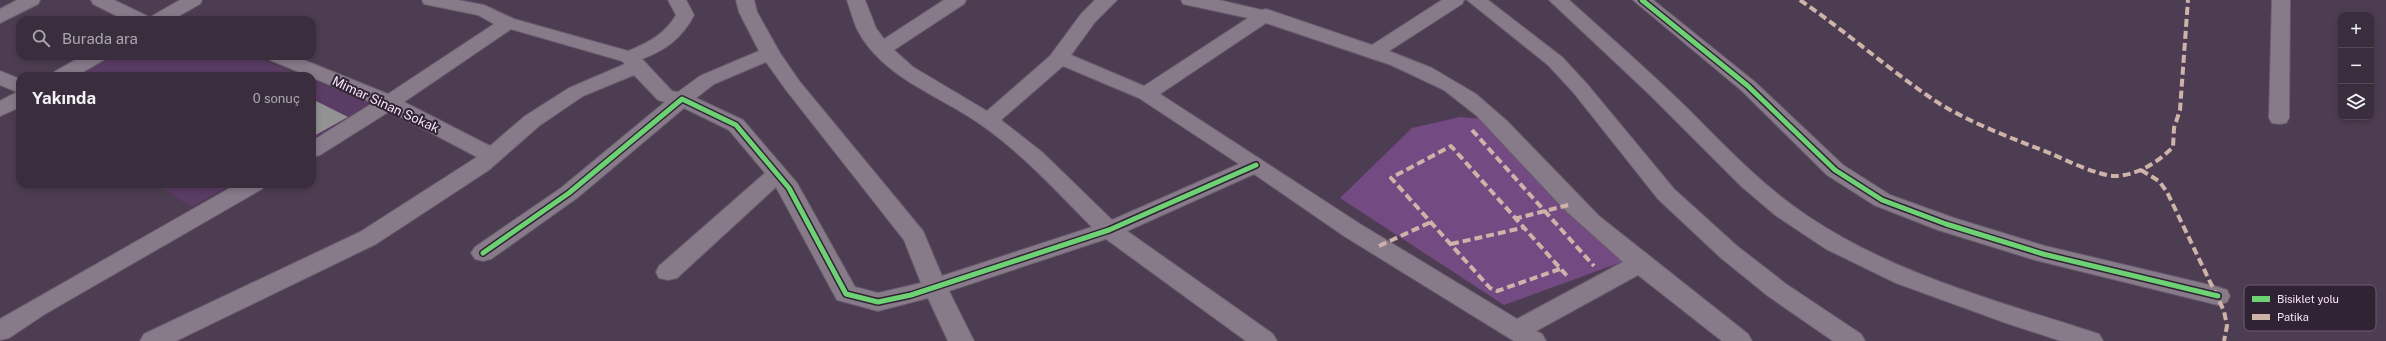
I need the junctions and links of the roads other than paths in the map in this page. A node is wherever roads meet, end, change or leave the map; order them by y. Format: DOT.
graph roads {
  1 [pos="31,0"];
  2 [pos="100,0"];
  3 [pos="193,0"];
  4 [pos="431,0"];
  5 [pos="677,0"];
  6 [pos="744,0"];
  7 [pos="856,0"];
  8 [pos="957,0"];
  9 [pos="1108,0"];
  10 [pos="1190,0"];
  11 [pos="1455,0"];
  12 [pos="1476,0"];
  13 [pos="1558,0"];
  14 [pos="1642,0"];
  15 [pos="2281,0"];
  16 [pos="488,5"];
  17 [pos="132,16"];
  18 [pos="165,16"];
  19 [pos="1266,16"];
  20 [pos="0,17"];
  21 [pos="508,23"];
  22 [pos="882,49"];
  23 [pos="1374,52"];
  24 [pos="770,53"];
  25 [pos="1059,57"];
  26 [pos="90,60"];
  27 [pos="287,60"];
  28 [pos="633,61"];
  29 [pos="68,72"];
  30 [pos="316,72"];
  31 [pos="316,72"];
  32 [pos="0,77"];
  33 [pos="16,85"];
  34 [pos="1146,94"];
  35 [pos="682,99"];
  36 [pos="16,100"];
  37 [pos="389,102"];
  38 [pos="0,110"];
  39 [pos="2279,118"];
  40 [pos="988,120"];
  41 [pos="316,148"];
  42 [pos="492,156"];
  43 [pos="1256,166"];
  44 [pos="776,176"];
  45 [pos="247,188"];
  46 [pos="1109,230"];
  47 [pos="483,253"];
  48 [pos="1640,262"];
  49 [pos="668,272"];
  50 [pos="935,288"];
  51 [pos="2218,296"];
  52 [pos="0,331"];
  53 [pos="1525,336"];
  54 [pos="1843,340"];
  55 [pos="153,341"];
  56 [pos="961,341"];
  57 [pos="1264,341"];
  58 [pos="1738,341"];
  59 [pos="2090,341"];
  1 -- 20 [label="street"];
  2 -- 17 [label="street"];
  3 -- 18 [label="street"];
  4 -- 16 [label="street"];
  5 -- 28 [label="street"];
  6 -- 24 [label="street"];
  7 -- 22 [label="street"];
  8 -- 22 [label="street"];
  9 -- 25 [label="street"];
  10 -- 19 [label="street"];
  11 -- 23 [label="street"];
  12 -- 54 [label="street"];
  13 -- 59 [label="street"];
  14 -- 51 [label="street"];
  15 -- 39 [label="street"];
  16 -- 21 [label="street"];
  19 -- 23 [label="street"];
  19 -- 34 [label="street"];
  21 -- 28 [label="street"];
  21 -- 37 [label="street"];
  22 -- 40 [label="street"];
  23 -- 48 [label="street"];
  24 -- 35 [label="street"];
  24 -- 50 [label="street"];
  25 -- 34 [label="street"];
  25 -- 40 [label="street"];
  26 -- 29 [label="street"];
  27 -- 30 [label="street, Mimar Sinan Sokak"];
  28 -- 35 [label="street"];
  28 -- 42 [label="street"];
  31 -- 37 [label="street, Mimar Sinan Sokak"];
  32 -- 33 [label="street"];
  34 -- 43 [label="street"];
  35 -- 44 [label="street"];
  35 -- 47 [label="street"];
  36 -- 38 [label="street"];
  37 -- 41 [label="street"];
  37 -- 42 [label="street, Mimar Sinan Sokak"];
  40 -- 46 [label="street"];
  42 -- 55 [label="street"];
  43 -- 46 [label="street"];
  43 -- 53 [label="street"];
  44 -- 49 [label="street"];
  44 -- 50 [label="street"];
  45 -- 52 [label="street"];
  46 -- 50 [label="street"];
  46 -- 57 [label="street"];
  48 -- 53 [label="street"];
  48 -- 58 [label="street"];
  50 -- 56 [label="street"];
}
